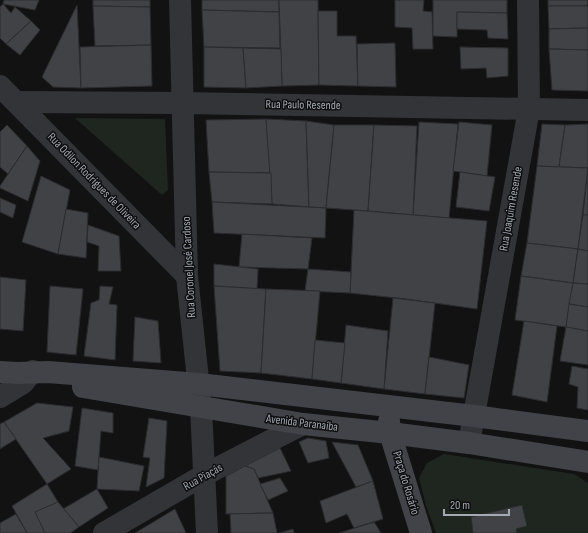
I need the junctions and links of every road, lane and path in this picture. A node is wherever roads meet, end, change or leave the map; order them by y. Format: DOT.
graph roads {
  1 [pos="180,0"];
  2 [pos="528,0"];
  3 [pos="0,86"];
  4 [pos="17,102"];
  5 [pos="182,103"];
  6 [pos="529,109"];
  7 [pos="588,110"];
  8 [pos="187,276"];
  9 [pos="20,373"];
  10 [pos="199,384"];
  11 [pos="0,397"];
  12 [pos="388,406"];
  13 [pos="201,408"];
  14 [pos="474,416"];
  15 [pos="303,424"];
  16 [pos="588,431"];
  17 [pos="390,433"];
  18 [pos="469,444"];
  19 [pos="588,462"];
  20 [pos="204,475"];
  21 [pos="104,533"];
  22 [pos="207,533"];
  23 [pos="421,533"];
  1 -- 5 [label="street, Rua Coronel José Cardoso"];
  2 -- 6 [label="street, Rua Joaquim Resende"];
  3 -- 4 [label="street, Rua Odilon Rodrigues de Oliveira"];
  4 -- 5 [label="street, Rua Paulo Resende"];
  4 -- 8 [label="street, Rua Odilon Rodrigues de Oliveira"];
  5 -- 6 [label="street, Rua Paulo Resende"];
  5 -- 8 [label="street, Rua Coronel José Cardoso"];
  6 -- 7 [label="street, Rua Paulo Resende"];
  6 -- 14 [label="street, Rua Joaquim Resende"];
  8 -- 10 [label="street, Rua Coronel José Cardoso"];
  9 -- 10 [label="main road"];
  9 -- 11 [label="street"];
  9 -- 13 [label="main road, Avenida Paranaíba"];
  10 -- 12 [label="main road"];
  10 -- 13 [label="street, Rua Coronel José Cardoso"];
  12 -- 14 [label="main road"];
  12 -- 17 [label="main road, Praça do Rosário"];
  13 -- 15 [label="main road, Avenida Paranaíba"];
  13 -- 20 [label="street, Rua Coronel José Cardoso"];
  14 -- 16 [label="main road"];
  14 -- 18 [label="street, Rua Joaquim Resende"];
  15 -- 17 [label="main road, Avenida Paranaíba"];
  15 -- 20 [label="street, Rua Piaçás"];
  17 -- 18 [label="main road, Avenida Paranaíba"];
  17 -- 23 [label="main road, Praça do Rosário"];
  18 -- 19 [label="main road, Avenida Paranaíba"];
  20 -- 21 [label="street, Rua Piaçás"];
  20 -- 22 [label="street, Rua Coronel José Cardoso"];
}
